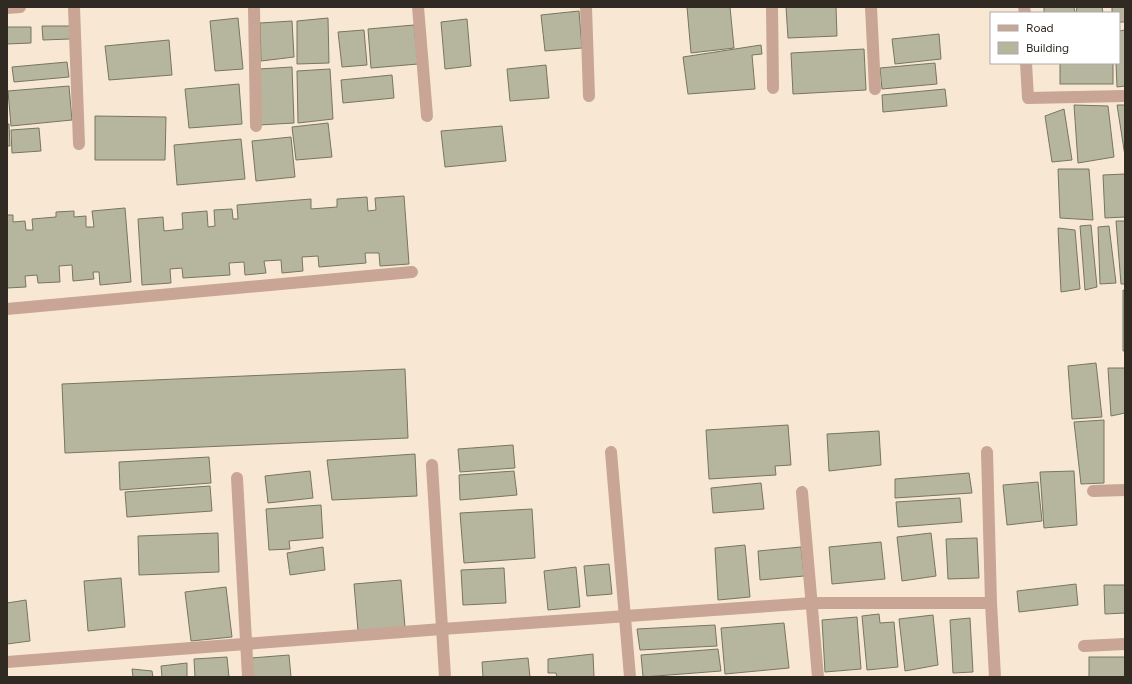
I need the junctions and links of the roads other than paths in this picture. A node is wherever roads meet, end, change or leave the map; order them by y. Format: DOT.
graph roads {
  1 [pos="20,7"];
  2 [pos="74,7"];
  3 [pos="254,7"];
  4 [pos="418,7"];
  5 [pos="586,7"];
  6 [pos="772,7"];
  7 [pos="871,7"];
  8 [pos="7,8"];
  9 [pos="1026,64"];
  10 [pos="773,88"];
  11 [pos="875,89"];
  12 [pos="590,96"];
  13 [pos="1125,96"];
  14 [pos="427,116"];
  15 [pos="256,126"];
  16 [pos="79,144"];
  17 [pos="412,272"];
  18 [pos="7,309"];
  19 [pos="611,452"];
  20 [pos="987,452"];
  21 [pos="432,465"];
  22 [pos="237,478"];
  23 [pos="1125,490"];
  24 [pos="1093,491"];
  25 [pos="802,492"];
  26 [pos="812,603"];
  27 [pos="991,603"];
  28 [pos="625,616"];
  29 [pos="442,629"];
  30 [pos="246,644"];
  31 [pos="1125,644"];
  32 [pos="1084,646"];
  33 [pos="7,662"];
  34 [pos="248,677"];
  35 [pos="445,677"];
  36 [pos="630,677"];
  37 [pos="818,677"];
  38 [pos="995,677"];
  1 -- 8 [label="street"];
  2 -- 16 [label="street"];
  3 -- 15 [label="street"];
  4 -- 14 [label="street"];
  5 -- 12 [label="street"];
  6 -- 10 [label="street"];
  7 -- 11 [label="street"];
  9 -- 13 [label="street"];
  17 -- 18 [label="street"];
  19 -- 28 [label="street"];
  20 -- 27 [label="street"];
  21 -- 29 [label="street"];
  22 -- 30 [label="street"];
  23 -- 24 [label="street"];
  25 -- 26 [label="street"];
  26 -- 27 [label="street"];
  26 -- 28 [label="street"];
  26 -- 37 [label="street"];
  27 -- 38 [label="street"];
  28 -- 29 [label="street"];
  28 -- 36 [label="street"];
  29 -- 30 [label="street"];
  29 -- 35 [label="street"];
  30 -- 33 [label="street"];
  30 -- 34 [label="street"];
  31 -- 32 [label="street"];
}
